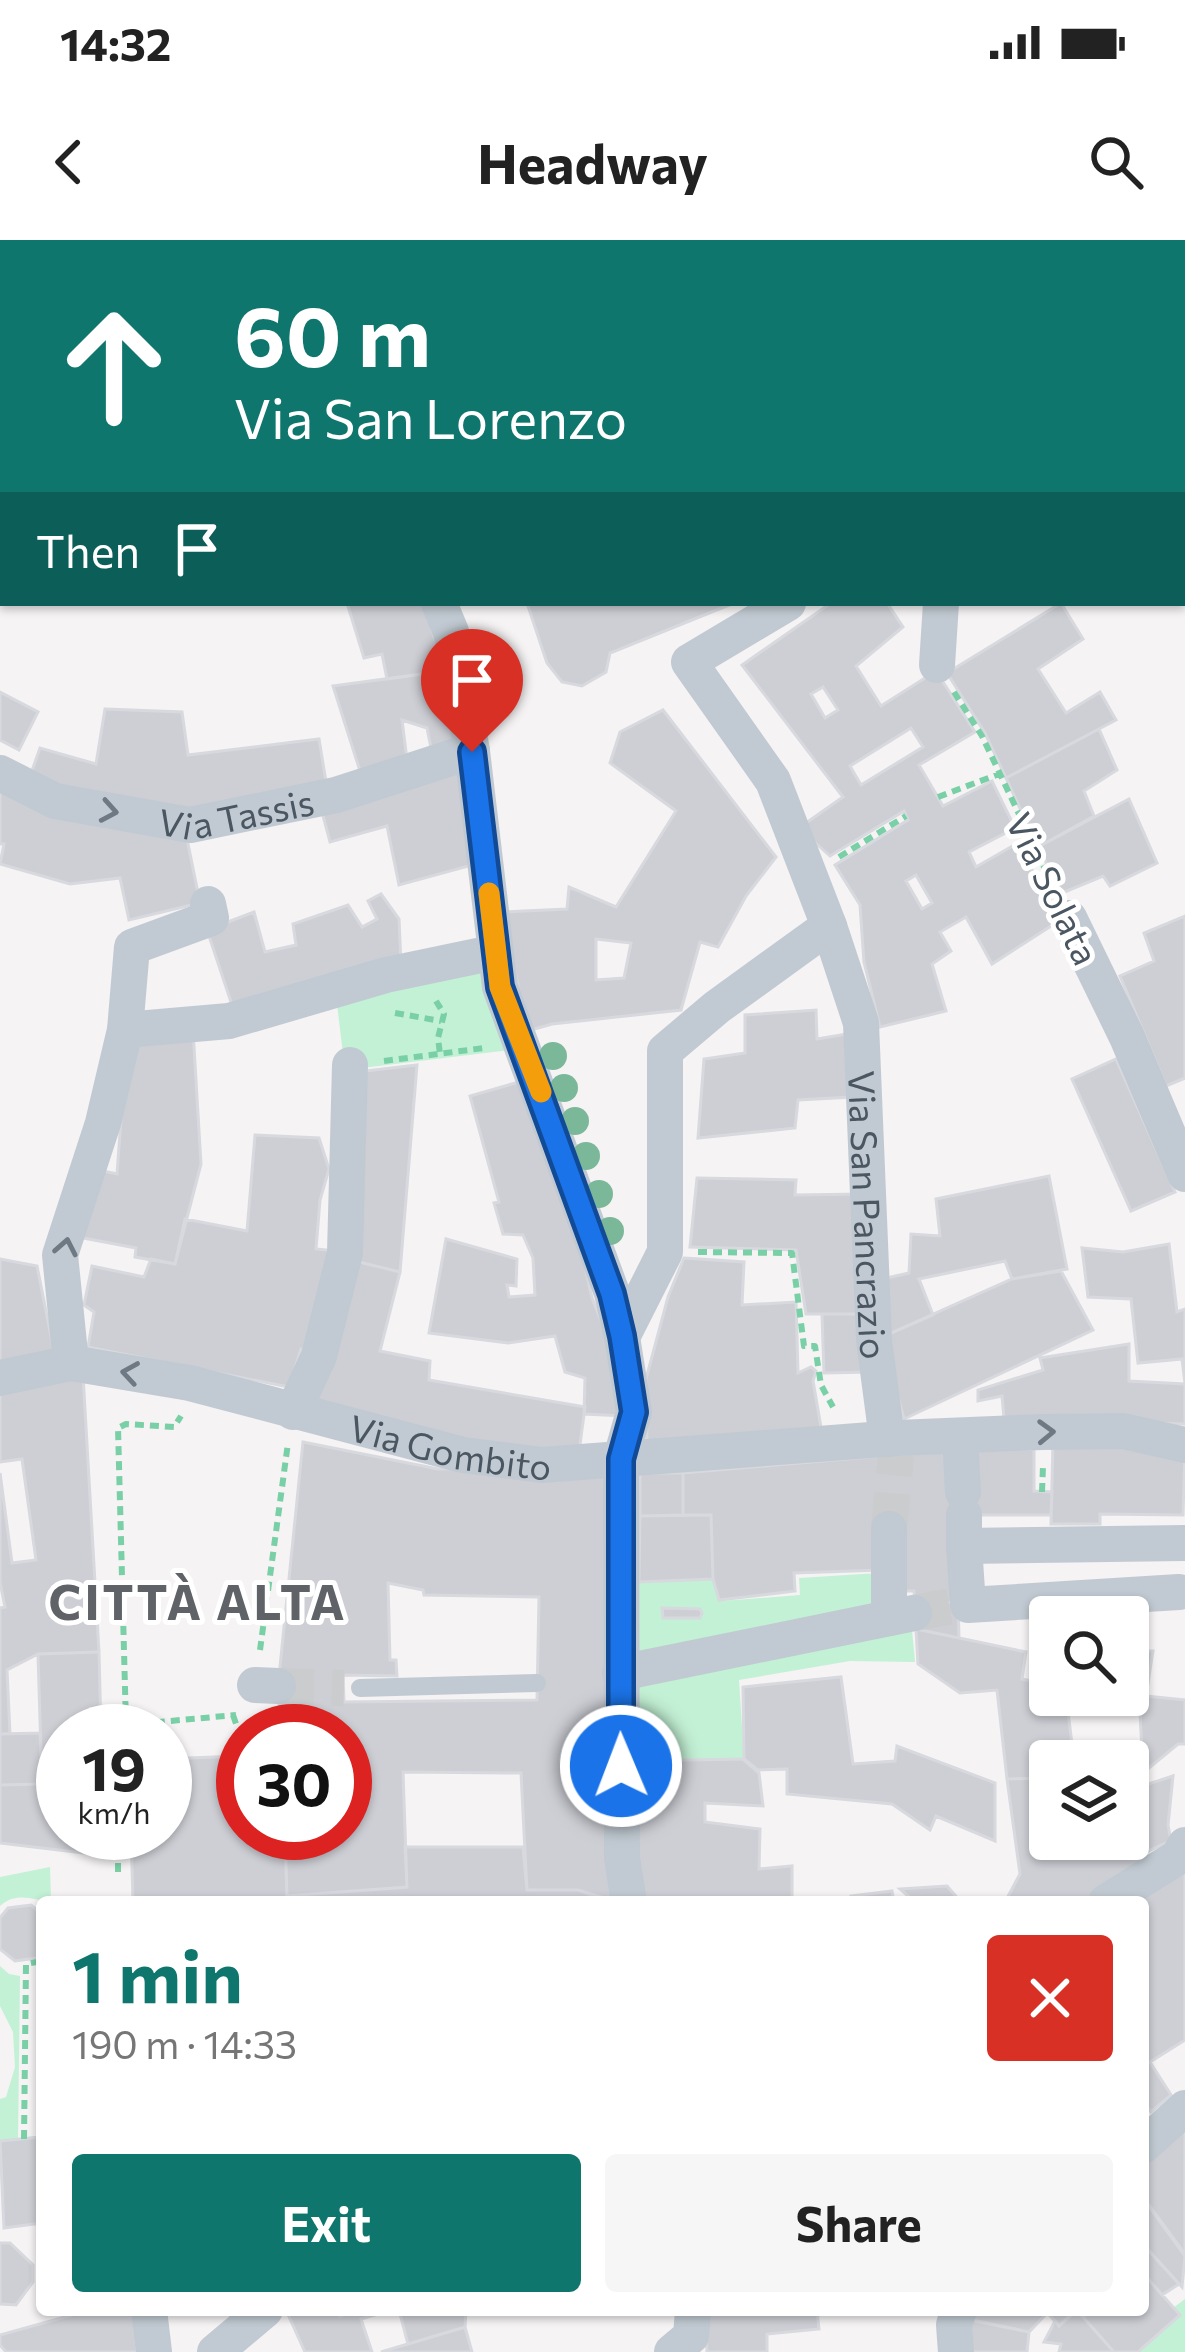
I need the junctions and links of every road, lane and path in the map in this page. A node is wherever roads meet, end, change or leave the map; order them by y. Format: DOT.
graph roads {
  1 [pos="440,606"];
  2 [pos="783,606"];
  3 [pos="941,606"];
  4 [pos="938,665"];
  5 [pos="472,752"];
  6 [pos="0,773"];
  7 [pos="999,774"];
  8 [pos="938,796"];
  9 [pos="906,816"];
  10 [pos="811,874"];
  11 [pos="208,904"];
  12 [pos="1069,918"];
  13 [pos="829,926"];
  14 [pos="496,952"];
  15 [pos="375,1012"];
  16 [pos="442,1021"];
  17 [pos="135,1029"];
  18 [pos="524,1043"];
  19 [pos="350,1065"];
  20 [pos="1185,1174"];
  21 [pos="665,1252"];
  22 [pos="622,1336"];
  23 [pos="70,1363"];
  24 [pos="0,1378"];
  25 [pos="190,1383"];
  26 [pos="291,1423"];
  27 [pos="960,1436"];
  28 [pos="836,1443"];
  29 [pos="893,1444"];
  30 [pos="1185,1445"];
  31 [pos="621,1459"];
  32 [pos="1043,1479"];
  33 [pos="1042,1492"];
  34 [pos="964,1517"];
  35 [pos="889,1528"];
  36 [pos="1185,1543"];
  37 [pos="1179,1592"];
  38 [pos="613,1674"];
  39 [pos="537,1683"];
  40 [pos="360,1688"];
  41 [pos="124,1704"];
  42 [pos="257,1704"];
  43 [pos="1185,1845"];
  44 [pos="118,1860"];
  45 [pos="118,1875"];
  46 [pos="627,1896"];
  47 [pos="1116,1896"];
  48 [pos="36,1962"];
  49 [pos="1185,2108"];
  50 [pos="24,2139"];
  51 [pos="1149,2141"];
  52 [pos="150,2316"];
  53 [pos="957,2316"];
  54 [pos="256,2330"];
  55 [pos="154,2352"];
  56 [pos="215,2352"];
  57 [pos="956,2352"];
  1 -- 5 [label="street"];
  2 -- 10 [label="street, Via San Pancrazio"];
  3 -- 4 [label="street"];
  4 -- 7 [label="path, Via Solata"];
  6 -- 5 [label="street, Via Tassis, one-way"];
  5 -- 14 [label="street"];
  7 -- 8 [label="path"];
  7 -- 12 [label="path, Via Solata"];
  9 -- 10 [label="path"];
  10 -- 13 [label="street, Via San Pancrazio"];
  11 -- 17 [label="street"];
  12 -- 20 [label="street, Via Solata"];
  13 -- 21 [label="street"];
  13 -- 29 [label="street, Via San Pancrazio"];
  14 -- 17 [label="street"];
  14 -- 18 [label="street"];
  15 -- 16 [label="path"];
  23 -- 17 [label="street, one-way"];
  18 -- 19 [label="path"];
  18 -- 22 [label="street"];
  19 -- 26 [label="street"];
  21 -- 22 [label="street"];
  21 -- 28 [label="path"];
  22 -- 31 [label="street"];
  23 -- 24 [label="street"];
  25 -- 23 [label="street, Via Gombito, one-way"];
  25 -- 26 [label="street, Via Gombito"];
  25 -- 41 [label="path"];
  26 -- 31 [label="street, Via Gombito"];
  26 -- 42 [label="path"];
  27 -- 29 [label="street, Via Gombito"];
  27 -- 30 [label="street, Via Gombito, one-way"];
  27 -- 34 [label="street"];
  28 -- 29 [label="street, Via Gombito"];
  28 -- 31 [label="street, Via Gombito"];
  31 -- 38 [label="street"];
  32 -- 33 [label="path"];
  34 -- 36 [label="street"];
  34 -- 37 [label="street"];
  35 -- 38 [label="street"];
  38 -- 46 [label="street"];
  39 -- 40 [label="lane"];
  43 -- 47 [label="street"];
  44 -- 45 [label="path"];
  48 -- 50 [label="path"];
  49 -- 51 [label="street"];
  52 -- 55 [label="street"];
  53 -- 57 [label="street"];
  54 -- 56 [label="street"];
}
